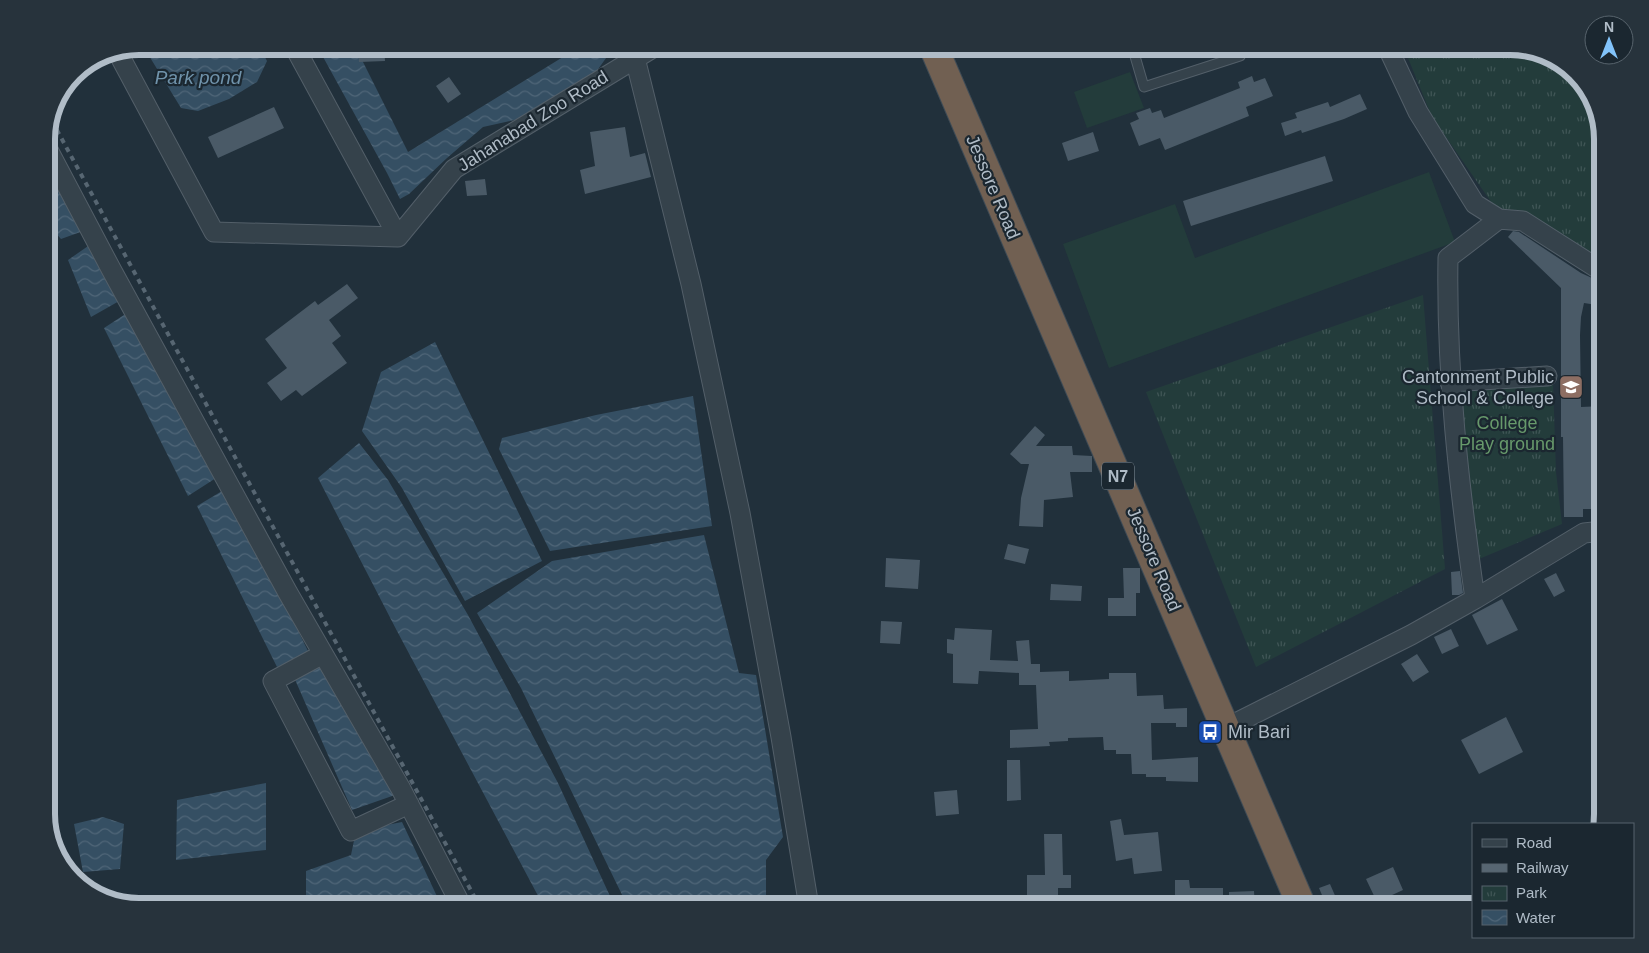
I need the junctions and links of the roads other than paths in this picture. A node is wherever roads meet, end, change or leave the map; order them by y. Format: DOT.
graph roads {
  1 [pos="299,55"];
  2 [pos="626,55"];
  3 [pos="632,55"];
  4 [pos="937,55"];
  5 [pos="1135,55"];
  6 [pos="1240,55"];
  7 [pos="1391,55"];
  8 [pos="120,57"];
  9 [pos="55,163"];
  10 [pos="1498,219"];
  11 [pos="398,236"];
  12 [pos="1594,266"];
  13 [pos="1546,376"];
  14 [pos="1450,382"];
  15 [pos="1594,532"];
  16 [pos="1475,599"];
  17 [pos="323,654"];
  18 [pos="1226,728"];
  19 [pos="409,804"];
  20 [pos="457,898"];
  21 [pos="808,898"];
  22 [pos="1298,898"];
  1 -- 11 [label="street"];
  2 -- 11 [label="street, Jahanabad Zoo Road"];
  3 -- 21 [label="street"];
  4 -- 18 [label="highway, Jessore Road / N7"];
  5 -- 6 [label="lane"];
  7 -- 10 [label="street"];
  8 -- 11 [label="street"];
  9 -- 17 [label="street"];
  10 -- 12 [label="street"];
  10 -- 14 [label="street"];
  13 -- 14 [label="street"];
  14 -- 16 [label="street"];
  15 -- 16 [label="street"];
  16 -- 18 [label="street"];
  17 -- 19 [label="street"];
  17 -- 19 [label="street"];
  18 -- 22 [label="highway, Jessore Road / N7"];
  19 -- 20 [label="street"];
}
